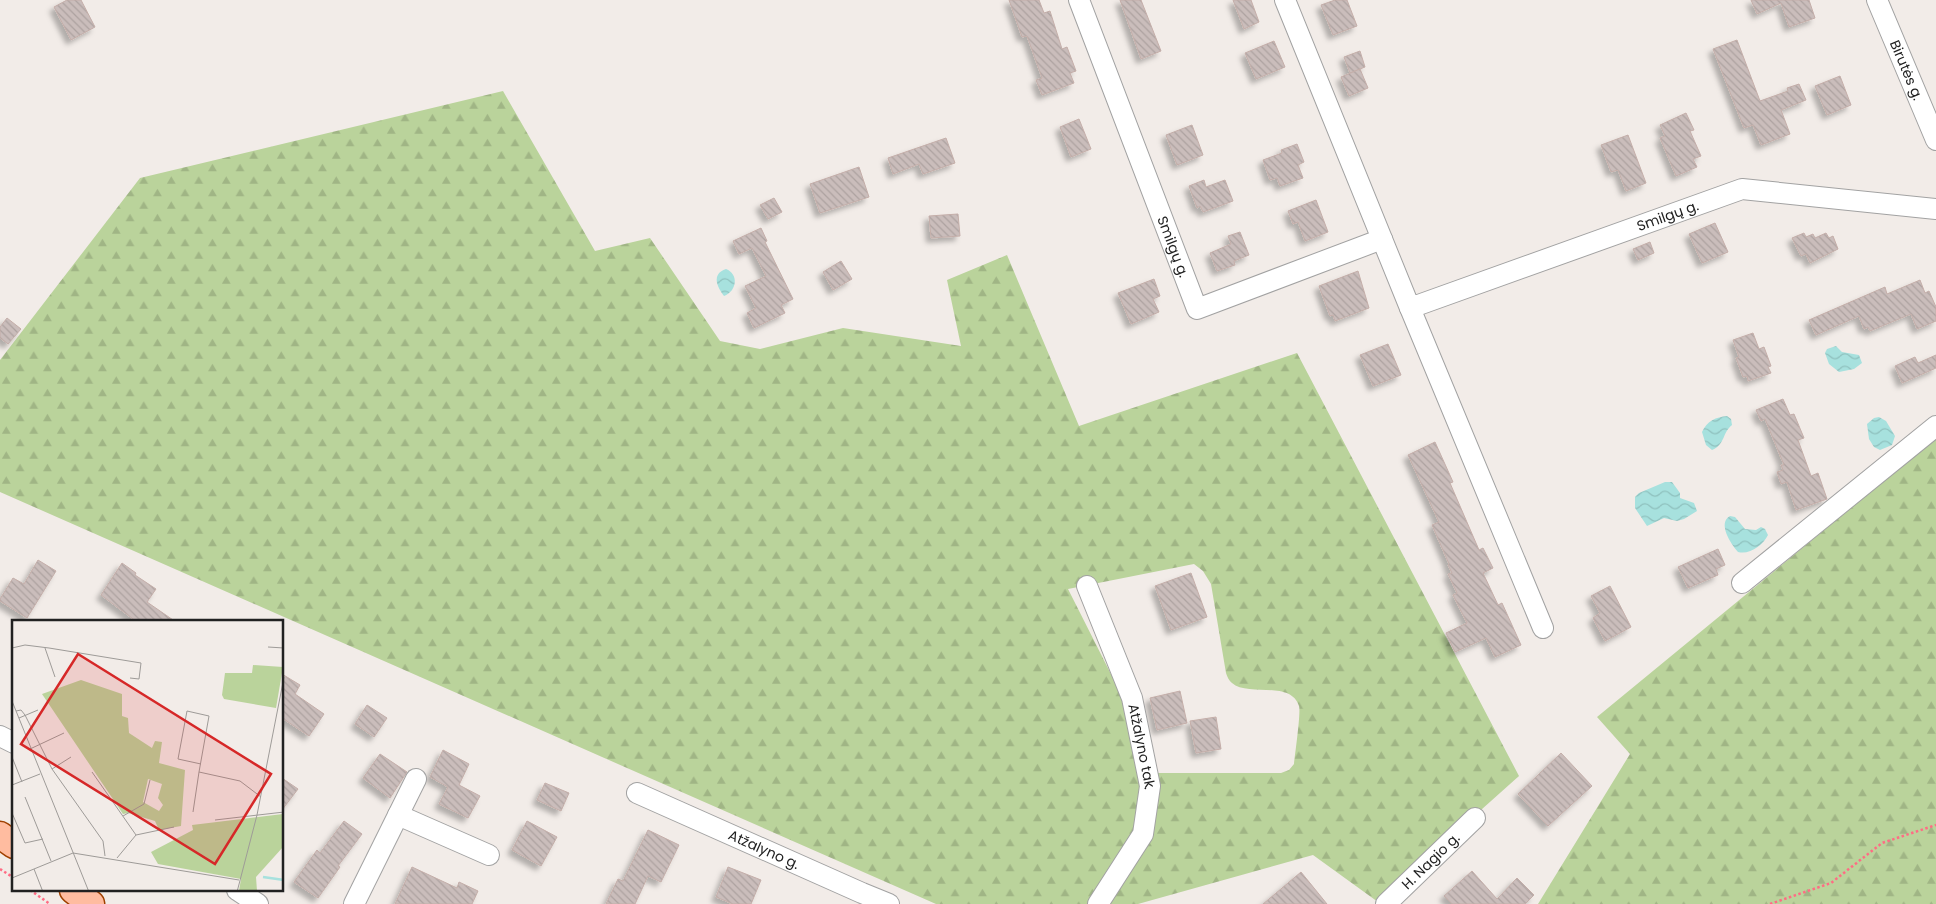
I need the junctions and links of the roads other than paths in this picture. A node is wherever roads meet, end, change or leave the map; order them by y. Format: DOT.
graph roads {
  1 [pos="1079,0"];
  2 [pos="1285,0"];
  3 [pos="1877,0"];
  4 [pos="1936,140"];
  5 [pos="1936,209"];
  6 [pos="1382,239"];
  7 [pos="1410,308"];
  8 [pos="1936,426"];
  9 [pos="1742,583"];
  10 [pos="1087,586"];
  11 [pos="1543,628"];
  12 [pos="0,736"];
  13 [pos="12,742"];
  14 [pos="416,779"];
  15 [pos="638,793"];
  16 [pos="398,815"];
  17 [pos="1475,818"];
  18 [pos="0,835"];
  19 [pos="12,844"];
  20 [pos="489,854"];
  21 [pos="240,892"];
  22 [pos="258,904"];
  23 [pos="354,904"];
  24 [pos="890,904"];
  25 [pos="1098,904"];
  26 [pos="1386,904"];
  1 -- 6 [label="street, Smilgų g."];
  2 -- 6 [label="street"];
  3 -- 4 [label="street, Birutės g."];
  5 -- 7 [label="street, Smilgų g."];
  6 -- 7 [label="street"];
  7 -- 11 [label="street"];
  8 -- 9 [label="street"];
  10 -- 25 [label="street, Atžalyno tak."];
  12 -- 13 [label="street"];
  14 -- 16 [label="street"];
  15 -- 24 [label="street, Atžalyno g."];
  16 -- 20 [label="street"];
  16 -- 23 [label="street"];
  17 -- 26 [label="street, H. Nagio g."];
  18 -- 19 [label="main road"];
  21 -- 22 [label="street"];
}
